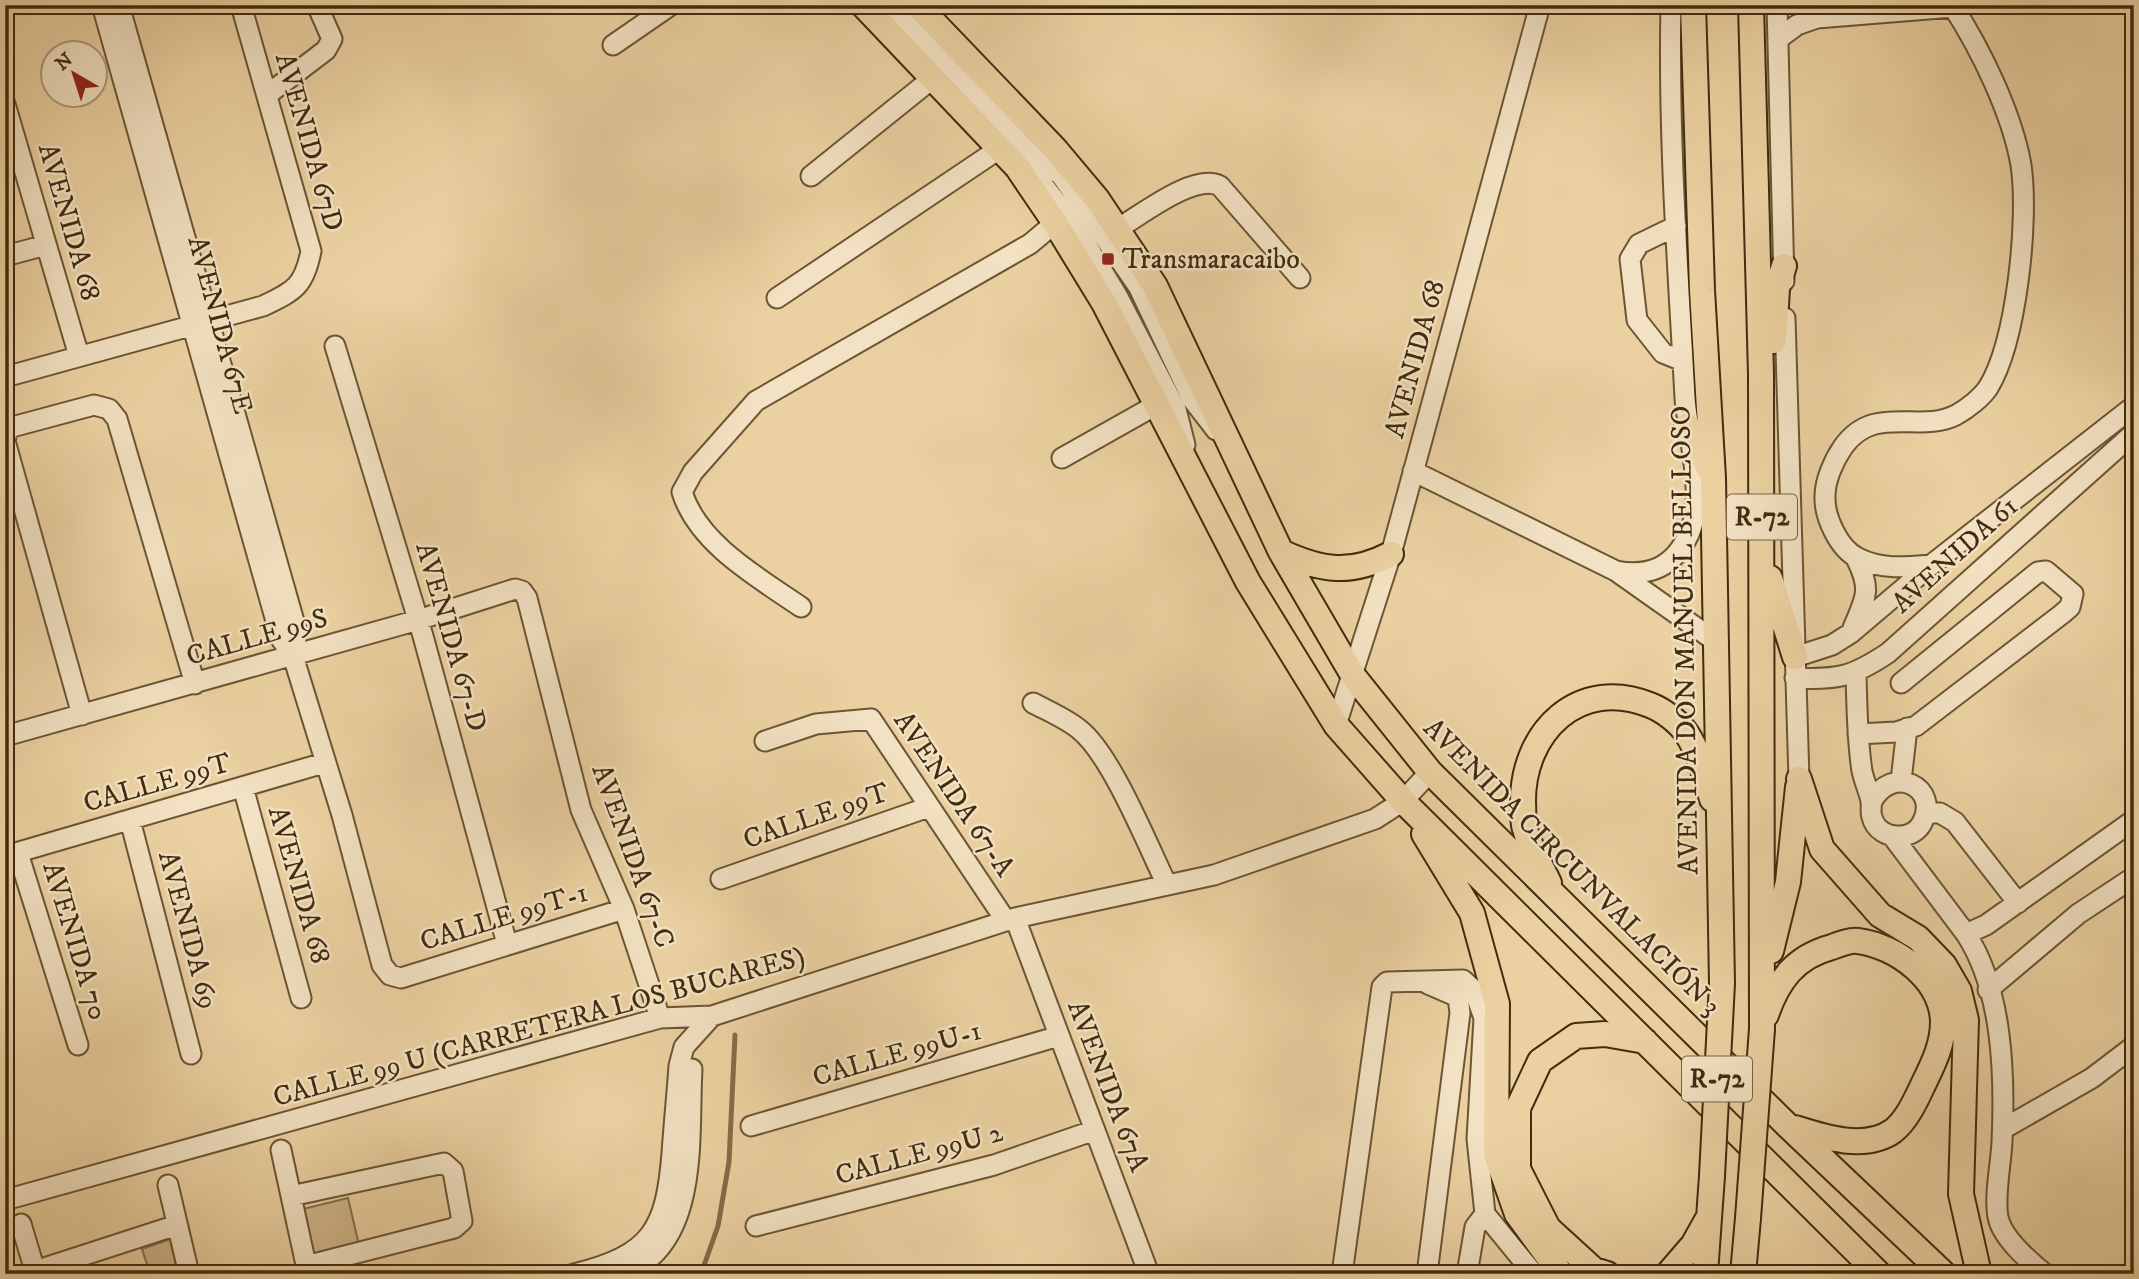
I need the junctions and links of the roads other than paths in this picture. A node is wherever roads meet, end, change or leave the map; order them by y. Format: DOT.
graph roads {
  1 [pos="102,5"];
  2 [pos="119,5"];
  3 [pos="241,5"];
  4 [pos="317,5"];
  5 [pos="671,5"];
  6 [pos="863,5"];
  7 [pos="889,5"];
  8 [pos="917,5"];
  9 [pos="1540,5"];
  10 [pos="1671,5"];
  11 [pos="1693,5"];
  12 [pos="1751,5"];
  13 [pos="1777,5"];
  14 [pos="1952,6"];
  15 [pos="1778,39"];
  16 [pos="613,45"];
  17 [pos="933,78"];
  18 [pos="267,94"];
  19 [pos="5,104"];
  20 [pos="999,149"];
  21 [pos="1026,149"];
  22 [pos="811,176"];
  23 [pos="1055,223"];
  24 [pos="1676,226"];
  25 [pos="1117,229"];
  26 [pos="46,244"];
  27 [pos="5,256"];
  28 [pos="1784,266"];
  29 [pos="1300,278"];
  30 [pos="777,298"];
  31 [pos="200,322"];
  32 [pos="335,346"];
  33 [pos="79,356"];
  34 [pos="1683,361"];
  35 [pos="1761,374"];
  36 [pos="5,377"];
  37 [pos="1156,405"];
  38 [pos="2134,406"];
  39 [pos="1687,426"];
  40 [pos="2134,433"];
  41 [pos="1231,450"];
  42 [pos="1062,458"];
  43 [pos="1706,465"];
  44 [pos="1413,471"];
  45 [pos="1194,478"];
  46 [pos="1281,551"];
  47 [pos="1391,554"];
  48 [pos="1762,555"];
  49 [pos="1856,558"];
  50 [pos="1931,565"];
  51 [pos="1616,571"];
  52 [pos="522,592"];
  53 [pos="801,607"];
  54 [pos="418,620"];
  55 [pos="1851,633"];
  56 [pos="1718,643"];
  57 [pos="293,656"];
  58 [pos="1795,667"];
  59 [pos="1856,674"];
  60 [pos="1354,677"];
  61 [pos="1901,683"];
  62 [pos="195,684"];
  63 [pos="1033,703"];
  64 [pos="82,715"];
  65 [pos="1336,725"];
  66 [pos="1907,729"];
  67 [pos="1858,734"];
  68 [pos="5,736"];
  69 [pos="765,741"];
  70 [pos="324,763"];
  71 [pos="1430,772"];
  72 [pos="1799,779"];
  73 [pos="1901,781"];
  74 [pos="243,787"];
  75 [pos="1403,800"];
  76 [pos="1871,803"];
  77 [pos="929,807"];
  78 [pos="1927,813"];
  79 [pos="130,820"];
  80 [pos="2134,820"];
  81 [pos="1720,824"];
  82 [pos="1894,837"];
  83 [pos="12,855"];
  84 [pos="2134,877"];
  85 [pos="721,879"];
  86 [pos="1167,886"];
  87 [pos="1556,897"];
  88 [pos="2018,903"];
  89 [pos="624,909"];
  90 [pos="1010,920"];
  91 [pos="1966,934"];
  92 [pos="507,944"];
  93 [pos="401,978"];
  94 [pos="1421,978"];
  95 [pos="1762,988"];
  96 [pos="1988,990"];
  97 [pos="301,998"];
  98 [pos="712,1016"];
  99 [pos="660,1017"];
  100 [pos="1762,1029"];
  101 [pos="1059,1036"];
  102 [pos="1645,1041"];
  103 [pos="78,1045"];
  104 [pos="2134,1046"];
  105 [pos="191,1054"];
  106 [pos="751,1126"];
  107 [pos="1788,1126"];
  108 [pos="2003,1129"];
  109 [pos="1095,1130"];
  110 [pos="281,1150"];
  111 [pos="168,1185"];
  112 [pos="291,1196"];
  113 [pos="5,1200"];
  114 [pos="1712,1210"];
  115 [pos="1485,1214"];
  116 [pos="21,1224"];
  117 [pos="177,1225"];
  118 [pos="756,1226"];
  119 [pos="650,1248"];
  120 [pos="307,1270"];
  121 [pos="36,1273"];
  122 [pos="189,1274"];
  123 [pos="574,1274"];
  124 [pos="623,1274"];
  125 [pos="1149,1274"];
  126 [pos="1342,1274"];
  127 [pos="1427,1274"];
  128 [pos="1466,1274"];
  129 [pos="1534,1274"];
  130 [pos="1561,1274"];
  131 [pos="1606,1274"];
  132 [pos="1668,1274"];
  133 [pos="1705,1274"];
  134 [pos="1743,1274"];
  135 [pos="1880,1274"];
  136 [pos="1944,1274"];
  137 [pos="1979,1274"];
  138 [pos="2045,1274"];
  1 -- 31 [label="street, AVENIDA 67E"];
  2 -- 31 [label="street, AVENIDA 67E"];
  3 -- 18 [label="street, AVENIDA 67D"];
  4 -- 18 [label="street"];
  5 -- 16 [label="street"];
  6 -- 17 [label="main road"];
  7 -- 21 [label="street"];
  8 -- 25 [label="main road, AVENIDA CIRCUNVALACIÓN 3"];
  9 -- 44 [label="street, AVENIDA 68"];
  10 -- 24 [label="street"];
  11 -- 43 [label="main road, AVENIDA DON MANUEL BELLOSO / R-72"];
  12 -- 35 [label="main road, R-72"];
  13 -- 15 [label="street, R-72"];
  14 -- 15 [label="street"];
  14 -- 49 [label="street"];
  15 -- 28 [label="street, R-72"];
  17 -- 20 [label="main road"];
  17 -- 22 [label="street"];
  18 -- 31 [label="street, AVENIDA 67D"];
  19 -- 26 [label="street, AVENIDA 68"];
  20 -- 23 [label="main road"];
  20 -- 30 [label="street"];
  21 -- 41 [label="street"];
  21 -- 45 [label="street"];
  23 -- 37 [label="main road"];
  23 -- 53 [label="street"];
  24 -- 34 [label="street"];
  24 -- 34 [label="street"];
  25 -- 29 [label="street"];
  25 -- 41 [label="main road, AVENIDA CIRCUNVALACIÓN 3"];
  26 -- 27 [label="street"];
  26 -- 33 [label="street, AVENIDA 68"];
  28 -- 35 [label="main road"];
  28 -- 58 [label="street, R-72"];
  31 -- 33 [label="street"];
  31 -- 57 [label="street, AVENIDA 67E"];
  32 -- 54 [label="street, AVENIDA 67-D"];
  33 -- 36 [label="street"];
  34 -- 39 [label="street"];
  35 -- 48 [label="main road, R-72"];
  37 -- 42 [label="street"];
  37 -- 45 [label="main road"];
  38 -- 50 [label="street"];
  39 -- 43 [label="main road"];
  40 -- 59 [label="street, AVENIDA 61"];
  41 -- 46 [label="main road, AVENIDA CIRCUNVALACIÓN 3"];
  43 -- 51 [label="street"];
  43 -- 56 [label="main road, AVENIDA DON MANUEL BELLOSO / R-72"];
  44 -- 47 [label="street, AVENIDA 68"];
  44 -- 51 [label="street"];
  45 -- 65 [label="main road"];
  46 -- 47 [label="main road"];
  46 -- 60 [label="main road, AVENIDA CIRCUNVALACIÓN 3"];
  47 -- 60 [label="street, AVENIDA 68"];
  48 -- 58 [label="main road, R-72"];
  48 -- 95 [label="main road, R-72"];
  49 -- 50 [label="street"];
  49 -- 55 [label="street"];
  50 -- 55 [label="street"];
  51 -- 56 [label="street"];
  52 -- 54 [label="street, CALLE 99S"];
  52 -- 89 [label="street, AVENIDA 67-C"];
  54 -- 57 [label="street, CALLE 99S"];
  54 -- 92 [label="street, AVENIDA 67-D"];
  55 -- 58 [label="street"];
  56 -- 81 [label="main road, AVENIDA DON MANUEL BELLOSO / R-72"];
  57 -- 62 [label="street, CALLE 99S"];
  57 -- 70 [label="street, AVENIDA 67E"];
  58 -- 59 [label="street, AVENIDA 61"];
  58 -- 72 [label="street, R-72"];
  59 -- 67 [label="street"];
  60 -- 65 [label="street, AVENIDA 68"];
  60 -- 71 [label="main road, AVENIDA CIRCUNVALACIÓN 3"];
  61 -- 66 [label="street"];
  62 -- 64 [label="street, CALLE 99S"];
  62 -- 64 [label="street"];
  63 -- 86 [label="street"];
  64 -- 68 [label="street, CALLE 99S"];
  65 -- 75 [label="main road"];
  66 -- 67 [label="street"];
  66 -- 73 [label="street"];
  67 -- 76 [label="street"];
  69 -- 77 [label="street, AVENIDA 67-A"];
  70 -- 74 [label="street, CALLE 99T"];
  70 -- 93 [label="street, AVENIDA 67E"];
  71 -- 75 [label="street, CALLE 99 U (CARRETERA LOS BUCARES)"];
  71 -- 87 [label="main road, AVENIDA CIRCUNVALACIÓN 3"];
  72 -- 95 [label="main road, R-72"];
  72 -- 137 [label="main road"];
  73 -- 76 [label="street"];
  73 -- 78 [label="street"];
  74 -- 79 [label="street, CALLE 99T"];
  74 -- 97 [label="street, AVENIDA 68"];
  75 -- 86 [label="street, CALLE 99 U (CARRETERA LOS BUCARES)"];
  75 -- 102 [label="main road"];
  75 -- 130 [label="main road"];
  76 -- 82 [label="street"];
  77 -- 85 [label="street, CALLE 99T"];
  77 -- 90 [label="street, AVENIDA 67-A"];
  78 -- 82 [label="street"];
  78 -- 88 [label="street"];
  79 -- 83 [label="street, CALLE 99T"];
  79 -- 105 [label="street, AVENIDA 69"];
  80 -- 88 [label="street"];
  81 -- 87 [label="main road"];
  81 -- 114 [label="main road, AVENIDA DON MANUEL BELLOSO / R-72, bridge"];
  82 -- 91 [label="street"];
  83 -- 103 [label="street, AVENIDA 70"];
  84 -- 96 [label="street"];
  86 -- 90 [label="street, CALLE 99 U (CARRETERA LOS BUCARES)"];
  87 -- 107 [label="main road, AVENIDA CIRCUNVALACIÓN 3"];
  88 -- 91 [label="street"];
  89 -- 92 [label="street, CALLE 99T-1"];
  89 -- 99 [label="street, AVENIDA 67-C"];
  90 -- 98 [label="street, CALLE 99 U (CARRETERA LOS BUCARES)"];
  90 -- 101 [label="street, AVENIDA 67A"];
  91 -- 96 [label="street"];
  92 -- 93 [label="street, CALLE 99T-1"];
  94 -- 115 [label="street"];
  94 -- 126 [label="street"];
  94 -- 127 [label="street"];
  95 -- 100 [label="main road, R-72"];
  96 -- 108 [label="street"];
  98 -- 99 [label="street, CALLE 99 U (CARRETERA LOS BUCARES)"];
  98 -- 119 [label="street"];
  99 -- 113 [label="street, CALLE 99 U (CARRETERA LOS BUCARES)"];
  100 -- 107 [label="main road"];
  100 -- 134 [label="main road, R-72, bridge"];
  101 -- 106 [label="street, CALLE 99U-1"];
  101 -- 109 [label="street, AVENIDA 67A"];
  102 -- 131 [label="main road"];
  102 -- 135 [label="main road"];
  104 -- 108 [label="street"];
  107 -- 136 [label="main road, AVENIDA CIRCUNVALACIÓN 3"];
  108 -- 138 [label="street"];
  109 -- 118 [label="street, CALLE 99U 2"];
  109 -- 125 [label="street, AVENIDA 67A"];
  110 -- 112 [label="street"];
  111 -- 117 [label="street"];
  112 -- 120 [label="street"];
  112 -- 120 [label="street"];
  114 -- 132 [label="main road"];
  114 -- 133 [label="main road, AVENIDA DON MANUEL BELLOSO / R-72"];
  115 -- 128 [label="street"];
  115 -- 129 [label="street"];
  116 -- 121 [label="street"];
  117 -- 121 [label="street"];
  117 -- 122 [label="street"];
  119 -- 123 [label="street"];
  119 -- 124 [label="street"];
}
